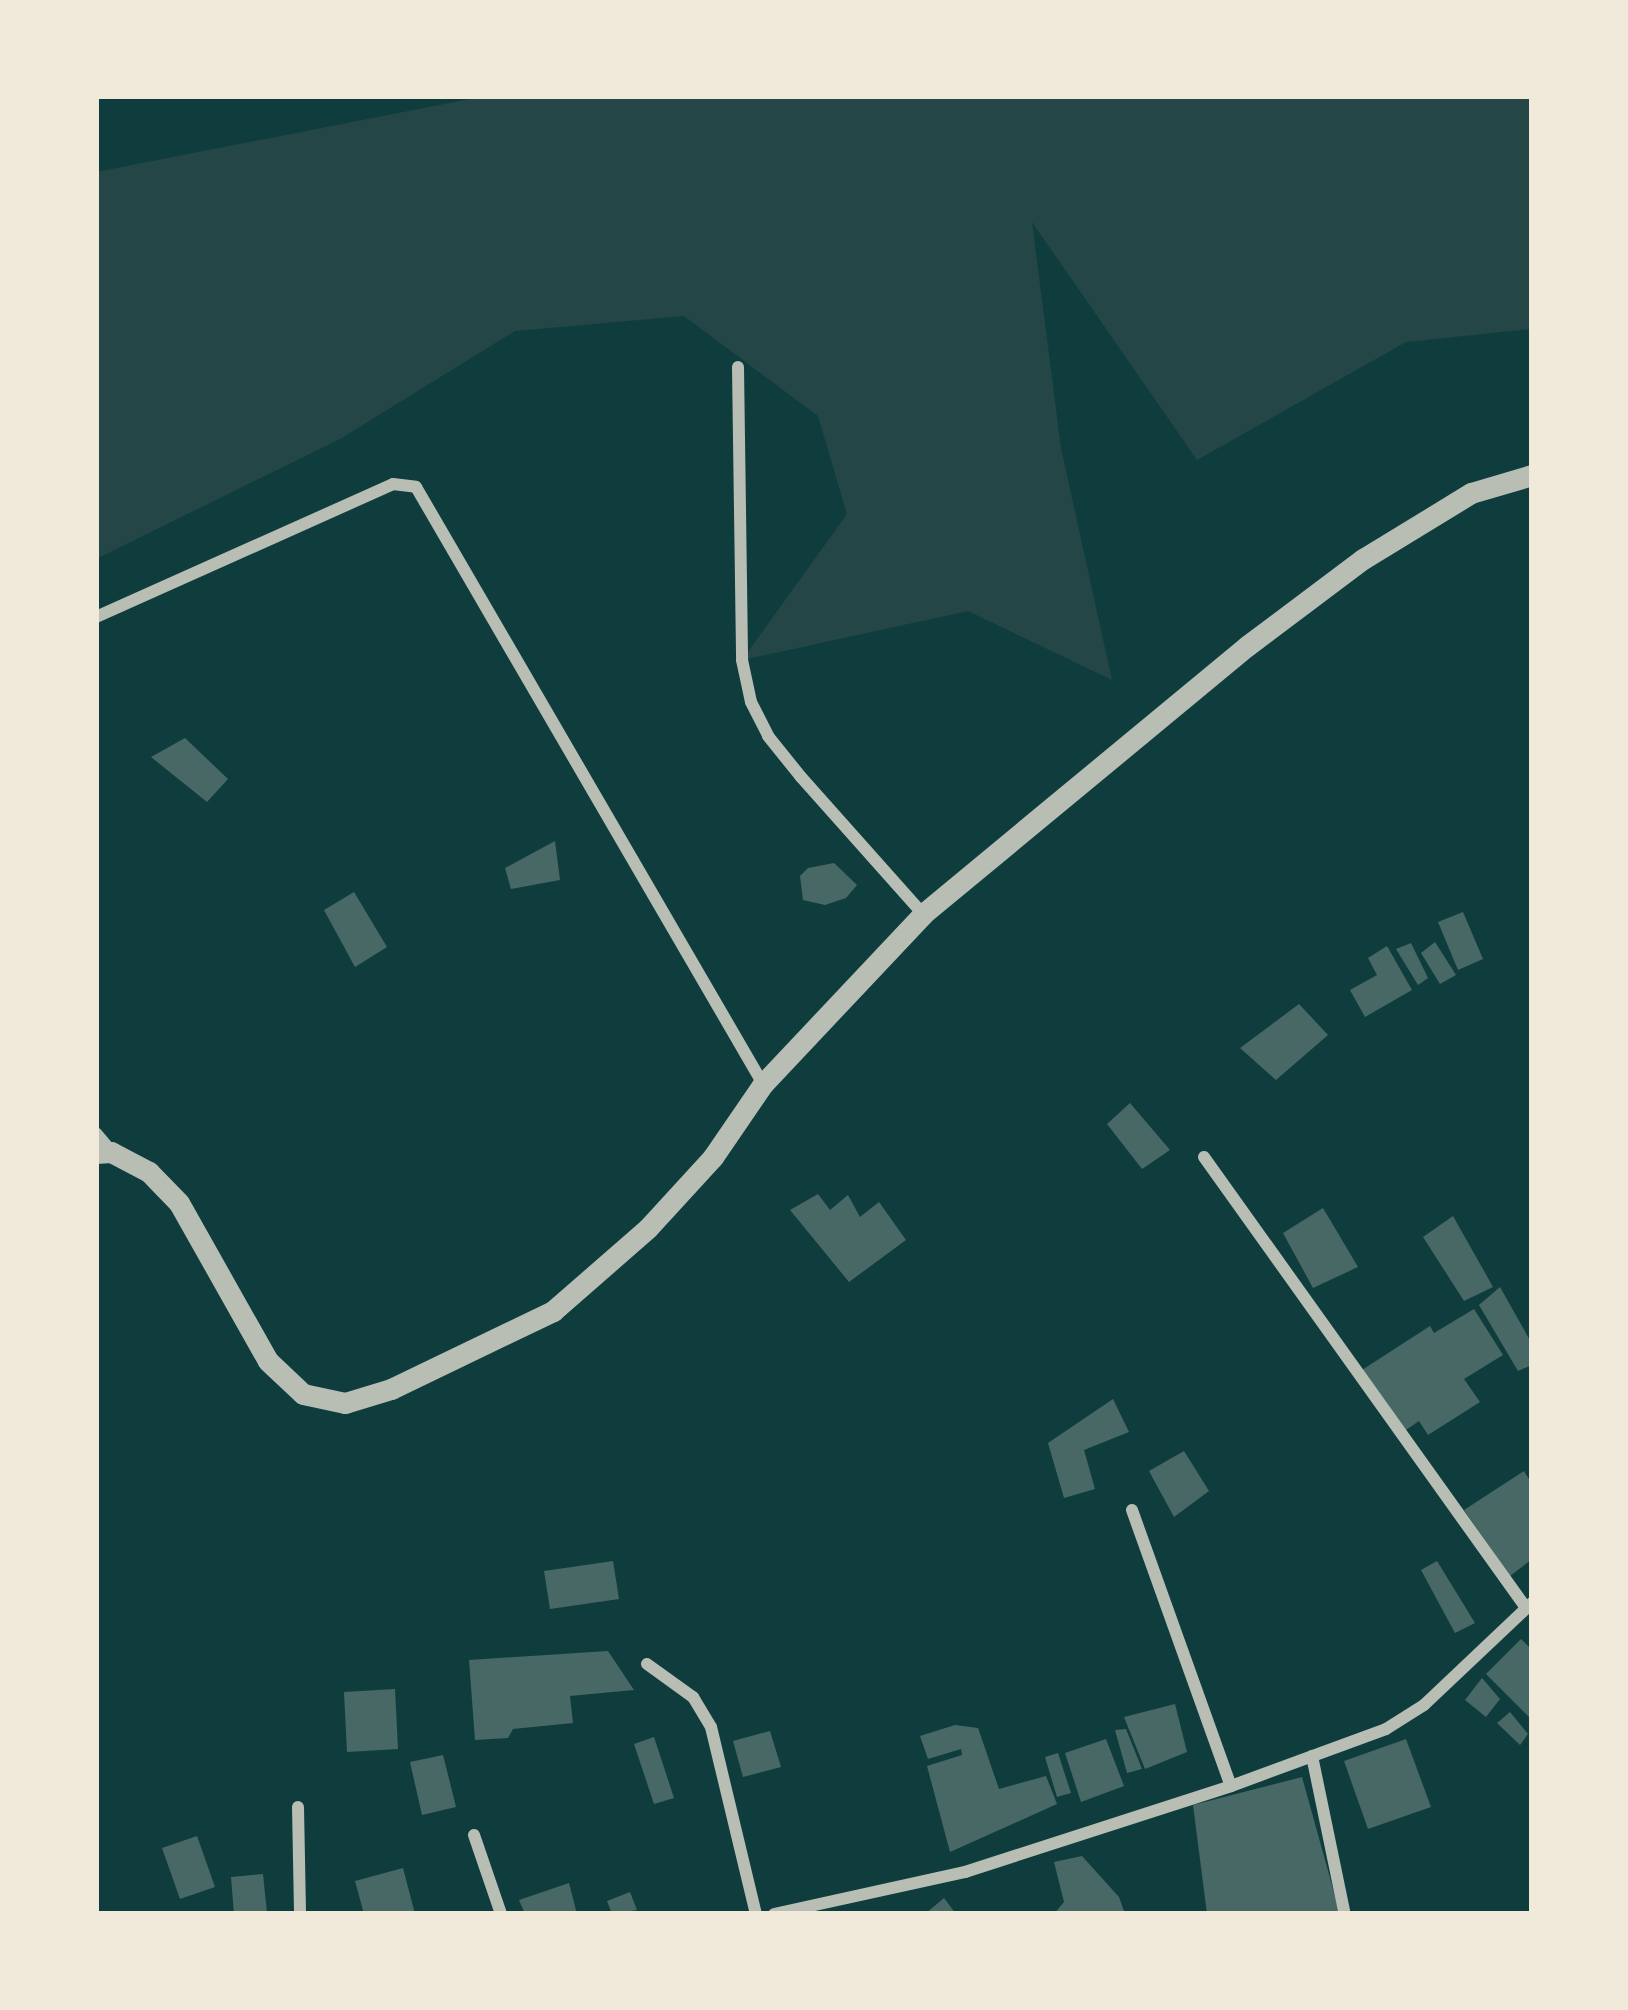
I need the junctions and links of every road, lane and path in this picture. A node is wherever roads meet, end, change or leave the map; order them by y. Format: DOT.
graph roads {
  1 [pos="738,367"];
  2 [pos="1532,475"];
  3 [pos="96,616"];
  4 [pos="923,914"];
  5 [pos="763,1084"];
  6 [pos="96,1133"];
  7 [pos="104,1153"];
  8 [pos="1204,1157"];
  9 [pos="1132,1510"];
  10 [pos="1529,1606"];
  11 [pos="647,1664"];
  12 [pos="1312,1756"];
  13 [pos="1231,1786"];
  14 [pos="298,1807"];
  15 [pos="474,1834"];
  16 [pos="1344,1912"];
  17 [pos="300,1914"];
  18 [pos="501,1914"];
  19 [pos="756,1914"];
  20 [pos="774,1914"];
  1 -- 4 [label="street"];
  2 -- 4 [label="street"];
  3 -- 5 [label="street"];
  4 -- 5 [label="street"];
  5 -- 7 [label="street"];
  6 -- 7 [label="street"];
  8 -- 10 [label="street"];
  9 -- 13 [label="street"];
  10 -- 12 [label="street"];
  11 -- 19 [label="street"];
  12 -- 13 [label="street"];
  12 -- 16 [label="street"];
  13 -- 20 [label="street"];
  14 -- 17 [label="street"];
  15 -- 18 [label="street"];
}
